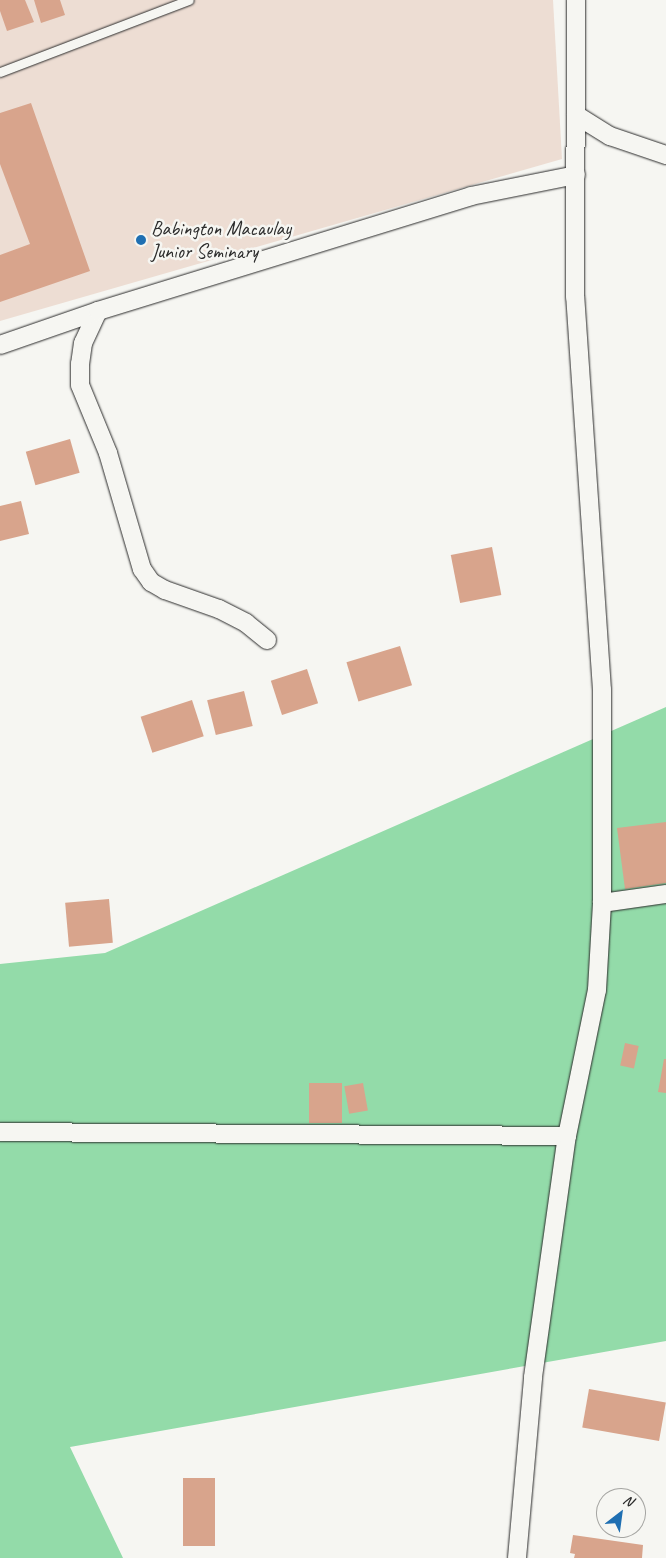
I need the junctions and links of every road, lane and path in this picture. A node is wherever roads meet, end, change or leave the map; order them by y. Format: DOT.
graph roads {
  1 [pos="189,0"];
  2 [pos="576,0"];
  3 [pos="0,72"];
  4 [pos="576,115"];
  5 [pos="666,155"];
  6 [pos="576,175"];
  7 [pos="98,311"];
  8 [pos="0,345"];
  9 [pos="267,640"];
  10 [pos="666,894"];
  11 [pos="602,903"];
  12 [pos="0,1132"];
  13 [pos="567,1136"];
  14 [pos="516,1558"];
  1 -- 3 [label="lane"];
  2 -- 4 [label="street"];
  4 -- 5 [label="street"];
  4 -- 6 [label="street"];
  6 -- 7 [label="street"];
  6 -- 11 [label="street"];
  7 -- 8 [label="street"];
  7 -- 9 [label="street"];
  10 -- 11 [label="street"];
  11 -- 13 [label="street"];
  12 -- 13 [label="street"];
  13 -- 14 [label="street"];
}
